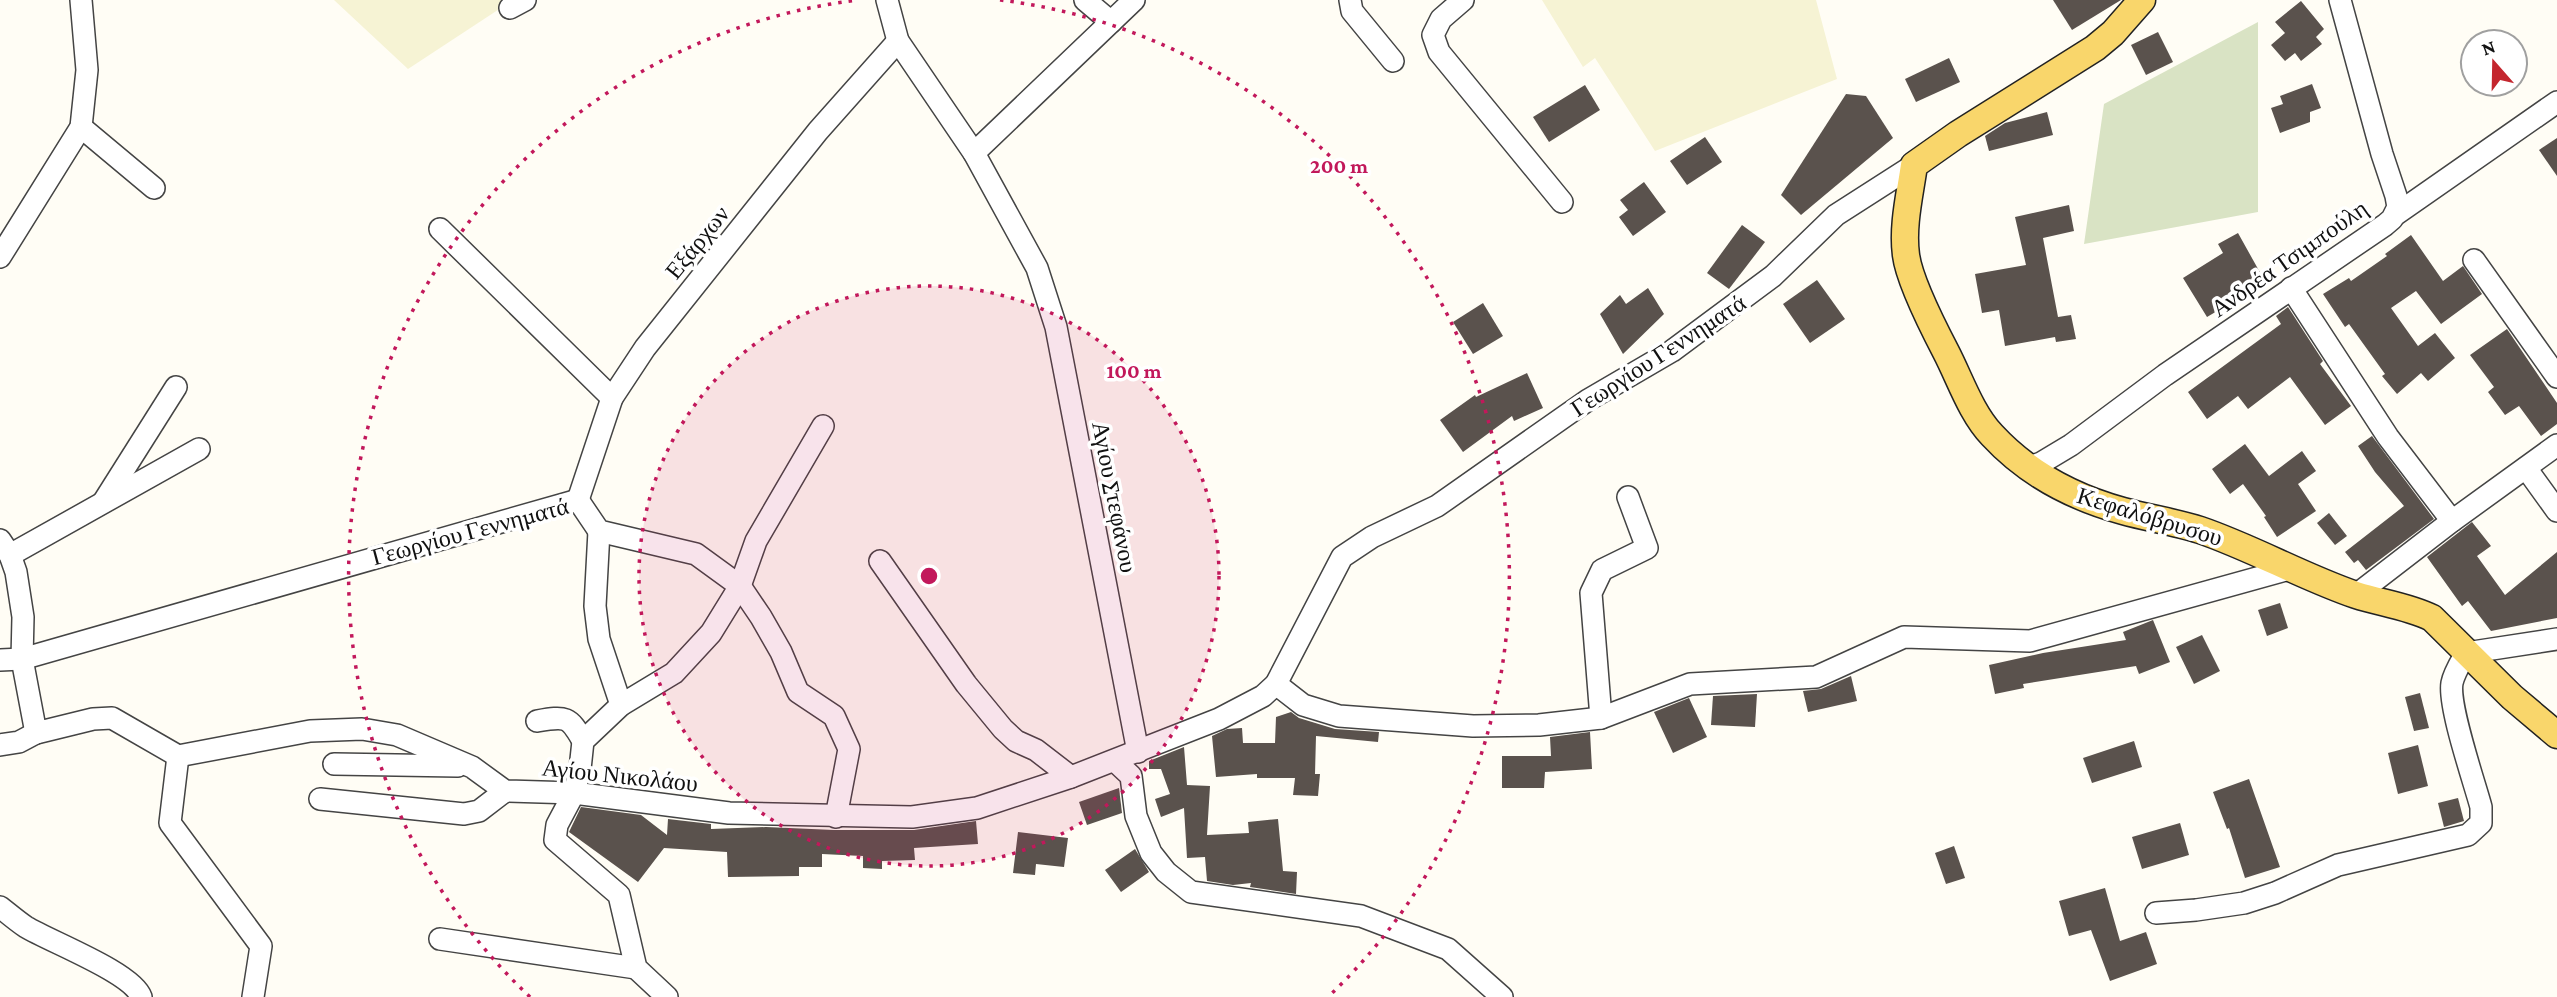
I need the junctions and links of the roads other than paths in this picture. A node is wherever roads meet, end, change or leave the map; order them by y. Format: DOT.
graph roads {
  1 [pos="81,0"];
  2 [pos="887,0"];
  3 [pos="1085,0"];
  4 [pos="1134,0"];
  5 [pos="1350,0"];
  6 [pos="1463,0"];
  7 [pos="2142,0"];
  8 [pos="2340,0"];
  9 [pos="1111,22"];
  10 [pos="898,41"];
  11 [pos="1393,61"];
  12 [pos="2557,102"];
  13 [pos="81,127"];
  14 [pos="974,153"];
  15 [pos="1914,165"];
  16 [pos="154,188"];
  17 [pos="1562,202"];
  18 [pos="2395,215"];
  19 [pos="440,229"];
  20 [pos="0,257"];
  21 [pos="2474,260"];
  22 [pos="2291,288"];
  23 [pos="2557,377"];
  24 [pos="176,387"];
  25 [pos="612,398"];
  26 [pos="822,426"];
  27 [pos="2557,445"];
  28 [pos="199,449"];
  29 [pos="2027,468"];
  30 [pos="2526,468"];
  31 [pos="1628,497"];
  32 [pos="578,500"];
  33 [pos="103,503"];
  34 [pos="2557,511"];
  35 [pos="2452,521"];
  36 [pos="599,531"];
  37 [pos="5,547"];
  38 [pos="880,561"];
  39 [pos="2293,568"];
  40 [pos="740,586"];
  41 [pos="2356,595"];
  42 [pos="2557,639"];
  43 [pos="2466,653"];
  44 [pos="22,659"];
  45 [pos="0,660"];
  46 [pos="1276,684"];
  47 [pos="621,705"];
  48 [pos="1601,718"];
  49 [pos="537,722"];
  50 [pos="36,733"];
  51 [pos="2557,735"];
  52 [pos="583,741"];
  53 [pos="0,745"];
  54 [pos="1138,752"];
  55 [pos="178,756"];
  56 [pos="1115,761"];
  57 [pos="334,764"];
  58 [pos="472,766"];
  59 [pos="1072,778"];
  60 [pos="505,792"];
  61 [pos="574,793"];
  62 [pos="320,799"];
  63 [pos="836,817"];
  64 [pos="0,907"];
  65 [pos="2156,913"];
  66 [pos="440,939"];
  67 [pos="636,968"];
  68 [pos="141,997"];
  69 [pos="253,997"];
  70 [pos="667,997"];
  71 [pos="1502,997"];
  1 -- 13 [label="street"];
  2 -- 10 [label="street, Αγίου Στεφάνου"];
  3 -- 9 [label="street"];
  4 -- 9 [label="street"];
  5 -- 11 [label="street"];
  6 -- 17 [label="street"];
  7 -- 15 [label="main road, Γεωργίου Γεννηματά"];
  8 -- 18 [label="street, Ανδρέα Τσιμπούλη"];
  9 -- 14 [label="street"];
  10 -- 14 [label="street, Αγίου Στεφάνου"];
  10 -- 25 [label="street, Εξάρχων"];
  12 -- 18 [label="street"];
  13 -- 16 [label="street"];
  13 -- 20 [label="street"];
  14 -- 54 [label="street, Αγίου Στεφάνου"];
  15 -- 29 [label="main road, Κεφαλόβρυσου"];
  15 -- 46 [label="street, Γεωργίου Γεννηματά"];
  18 -- 22 [label="street, Ανδρέα Τσιμπούλη"];
  19 -- 25 [label="street"];
  21 -- 23 [label="street"];
  22 -- 29 [label="street, Ανδρέα Τσιμπούλη"];
  22 -- 35 [label="street"];
  24 -- 33 [label="street"];
  25 -- 32 [label="street, Εξάρχων"];
  26 -- 40 [label="street"];
  27 -- 30 [label="street"];
  28 -- 33 [label="street"];
  29 -- 39 [label="main road, Κεφαλόβρυσου"];
  30 -- 34 [label="street"];
  30 -- 35 [label="street"];
  31 -- 48 [label="street"];
  32 -- 36 [label="street, Γεωργίου Γεννηματά"];
  32 -- 44 [label="street, Γεωργίου Γεννηματά"];
  33 -- 37 [label="street"];
  35 -- 41 [label="street"];
  36 -- 40 [label="street, Γεωργίου Γεννηματά"];
  36 -- 47 [label="street"];
  37 -- 44 [label="street"];
  38 -- 59 [label="street"];
  39 -- 41 [label="main road, Κεφαλόβρυσου"];
  39 -- 48 [label="street"];
  40 -- 47 [label="street"];
  40 -- 63 [label="street, Γεωργίου Γεννηματά"];
  41 -- 43 [label="main road, Κεφαλόβρυσου"];
  42 -- 43 [label="street"];
  43 -- 51 [label="main road, Κεφαλόβρυσου"];
  43 -- 65 [label="street"];
  44 -- 45 [label="street, Γεωργίου Γεννηματά"];
  44 -- 50 [label="street"];
  46 -- 48 [label="street"];
  46 -- 54 [label="street, Αγίου Νικολάου"];
  47 -- 52 [label="street"];
  49 -- 52 [label="street"];
  50 -- 53 [label="street"];
  50 -- 55 [label="street"];
  52 -- 61 [label="street"];
  54 -- 56 [label="street, Αγίου Νικολάου"];
  55 -- 58 [label="street"];
  55 -- 69 [label="street"];
  56 -- 59 [label="street, Αγίου Νικολάου"];
  56 -- 71 [label="street"];
  57 -- 58 [label="street"];
  58 -- 60 [label="street"];
  59 -- 63 [label="street, Αγίου Νικολάου"];
  60 -- 61 [label="street, Αγίου Νικολάου"];
  60 -- 62 [label="street"];
  61 -- 63 [label="street, Αγίου Νικολάου"];
  61 -- 67 [label="street"];
  64 -- 68 [label="street"];
  66 -- 67 [label="street"];
  67 -- 70 [label="street"];
}
